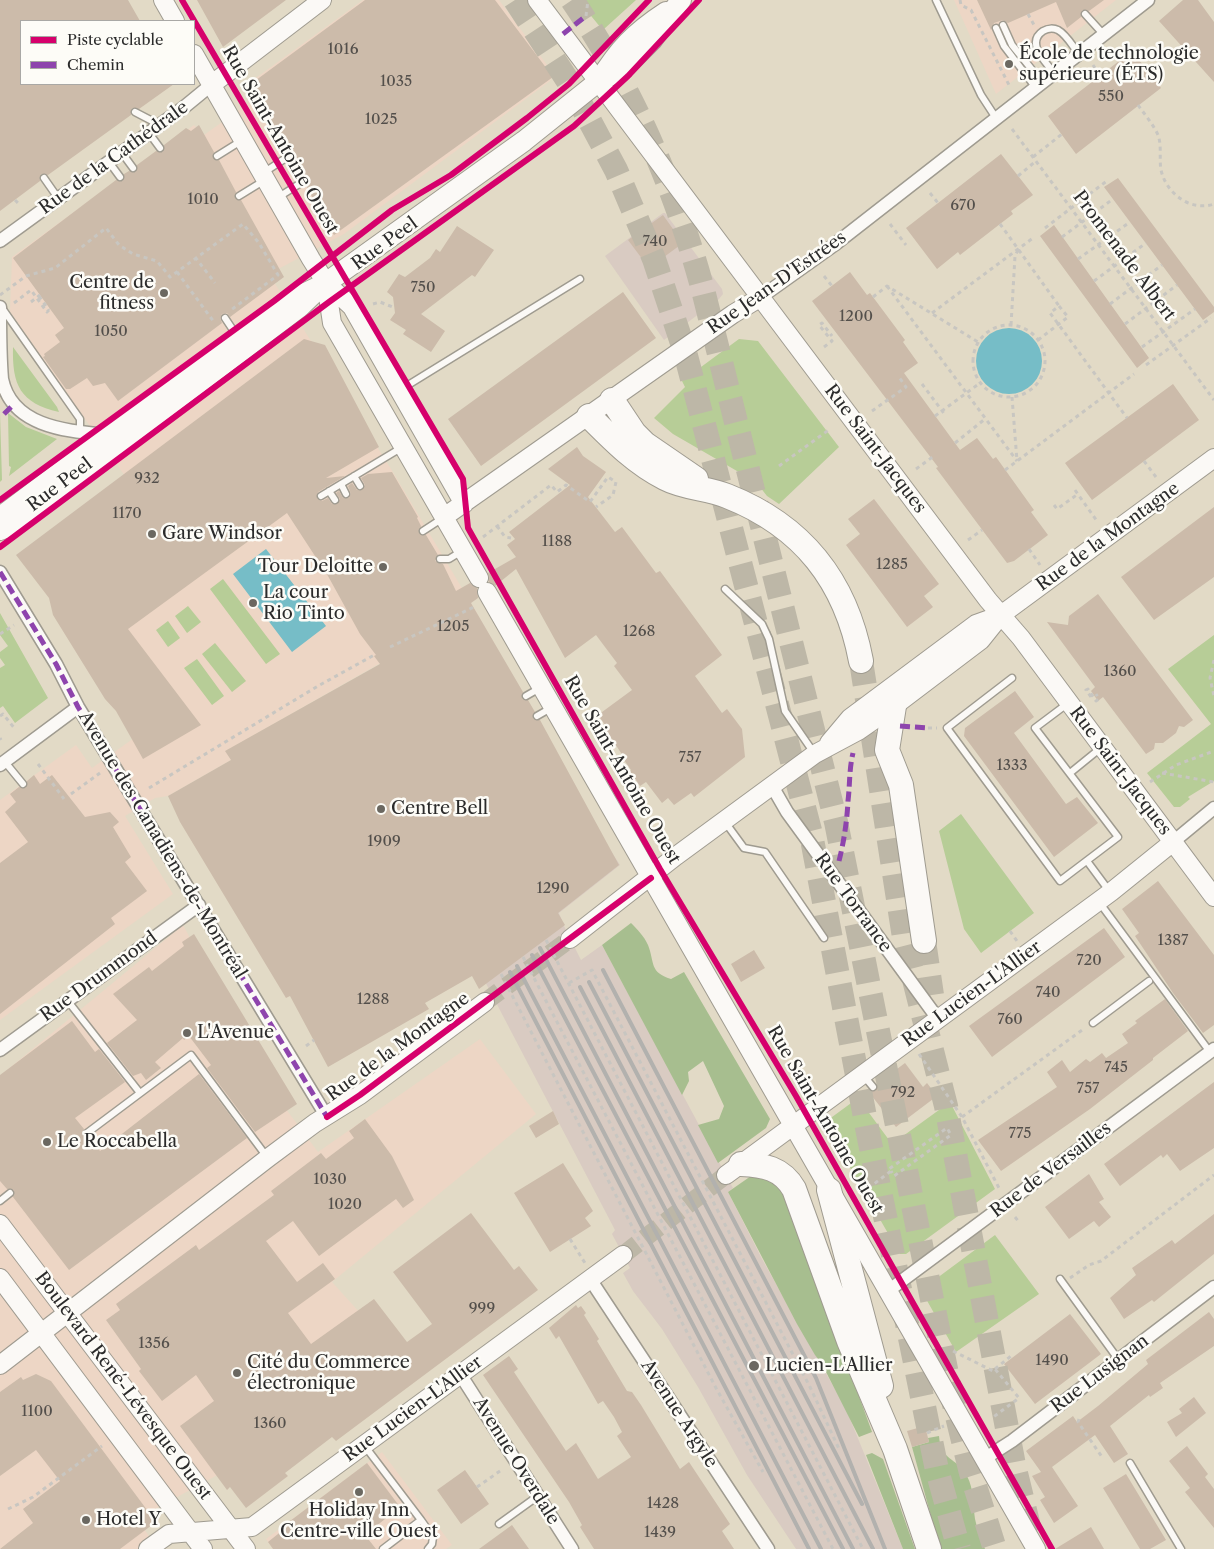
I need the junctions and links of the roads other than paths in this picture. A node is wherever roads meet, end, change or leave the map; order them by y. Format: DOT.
graph roads {
  1 [pos="163,0"];
  2 [pos="322,0"];
  3 [pos="537,0"];
  4 [pos="936,0"];
  5 [pos="1148,0"];
  6 [pos="677,3"];
  7 [pos="1085,14"];
  8 [pos="174,20"];
  9 [pos="1003,25"];
  10 [pos="996,28"];
  11 [pos="1104,34"];
  12 [pos="1079,54"];
  13 [pos="195,56"];
  14 [pos="1054,73"];
  15 [pos="599,81"];
  16 [pos="212,84"];
  17 [pos="1039,85"];
  18 [pos="135,112"];
  19 [pos="996,118"];
  20 [pos="154,129"];
  21 [pos="242,140"];
  22 [pos="160,148"];
  23 [pos="122,153"];
  24 [pos="217,156"];
  25 [pos="289,156"];
  26 [pos="109,162"];
  27 [pos="133,168"];
  28 [pos="120,177"];
  29 [pos="263,177"];
  30 [pos="44,178"];
  31 [pos="304,181"];
  32 [pos="239,196"];
  33 [pos="58,198"];
  34 [pos="276,199"];
  35 [pos="0,241"];
  36 [pos="580,279"];
  37 [pos="326,283"];
  38 [pos="761,297"];
  39 [pos="0,306"];
  40 [pos="224,317"];
  41 [pos="238,338"];
  42 [pos="399,390"];
  43 [pos="612,400"];
  44 [pos="589,416"];
  45 [pos="80,432"];
  46 [pos="108,435"];
  47 [pos="404,446"];
  48 [pos="1214,458"];
  49 [pos="354,476"];
  50 [pos="341,484"];
  51 [pos="360,486"];
  52 [pos="329,491"];
  53 [pos="719,493"];
  54 [pos="346,494"];
  55 [pos="321,496"];
  56 [pos="335,500"];
  57 [pos="464,504"];
  58 [pos="0,516"];
  59 [pos="444,517"];
  60 [pos="0,531"];
  61 [pos="424,531"];
  62 [pos="463,550"];
  63 [pos="440,559"];
  64 [pos="0,572"];
  65 [pos="725,589"];
  66 [pos="1001,615"];
  67 [pos="861,660"];
  68 [pos="1012,678"];
  69 [pos="1069,702"];
  70 [pos="894,706"];
  71 [pos="78,707"];
  72 [pos="1102,747"];
  73 [pos="820,751"];
  74 [pos="3,763"];
  75 [pos="1070,773"];
  76 [pos="23,784"];
  77 [pos="772,786"];
  78 [pos="1214,808"];
  79 [pos="724,820"];
  80 [pos="1173,842"];
  81 [pos="1087,861"];
  82 [pos="650,878"];
  83 [pos="1105,897"];
  84 [pos="1214,897"];
  85 [pos="198,906"];
  86 [pos="824,938"];
  87 [pos="570,939"];
  88 [pos="924,941"];
  89 [pos="1149,981"];
  90 [pos="68,1000"];
  91 [pos="486,1002"];
  92 [pos="938,1019"];
  93 [pos="1093,1023"];
  94 [pos="0,1050"];
  95 [pos="1212,1051"];
  96 [pos="140,1094"];
  97 [pos="327,1116"];
  98 [pos="793,1125"];
  99 [pos="87,1133"];
  100 [pos="268,1158"];
  101 [pos="733,1170"];
  102 [pos="829,1190"];
  103 [pos="10,1193"];
  104 [pos="0,1201"];
  105 [pos="0,1224"];
  106 [pos="623,1254"];
  107 [pos="588,1271"];
  108 [pos="0,1278"];
  109 [pos="1060,1279"];
  110 [pos="1214,1287"];
  111 [pos="888,1291"];
  112 [pos="67,1312"];
  113 [pos="42,1333"];
  114 [pos="1118,1360"];
  115 [pos="0,1364"];
  116 [pos="460,1374"];
  117 [pos="364,1444"];
  118 [pos="895,1449"];
  119 [pos="984,1459"];
  120 [pos="1130,1463"];
  121 [pos="538,1496"];
  122 [pos="421,1520"];
  123 [pos="498,1524"];
  124 [pos="231,1530"];
  125 [pos="190,1532"];
  126 [pos="148,1549"];
  127 [pos="203,1549"];
  128 [pos="246,1549"];
  129 [pos="383,1549"];
  130 [pos="428,1549"];
  131 [pos="572,1549"];
  132 [pos="768,1549"];
  133 [pos="929,1549"];
  134 [pos="1036,1549"];
  135 [pos="1181,1549"];
  1 -- 8 [label="main road"];
  2 -- 16 [label="main road, Rue de la Cathédrale"];
  3 -- 15 [label="main road, Rue Saint-Jacques"];
  4 -- 19 [label="lane"];
  5 -- 11 [label="street, Rue Jean-D'Estrées"];
  6 -- 15 [label="main road, Rue Peel"];
  7 -- 11 [label="lane"];
  9 -- 17 [label="lane"];
  10 -- 17 [label="lane"];
  11 -- 12 [label="street, Rue Jean-D'Estrées"];
  12 -- 14 [label="street, Rue Jean-D'Estrées"];
  12 -- 14 [label="lane"];
  13 -- 16 [label="main road, Rue Saint-Antoine Ouest"];
  14 -- 17 [label="street, Rue Jean-D'Estrées"];
  15 -- 37 [label="main road, Rue Peel"];
  15 -- 38 [label="main road, Rue Saint-Jacques"];
  16 -- 20 [label="street, Rue de la Cathédrale"];
  16 -- 21 [label="main road, Rue Saint-Antoine Ouest"];
  17 -- 19 [label="street, Rue Jean-D'Estrées"];
  18 -- 20 [label="lane"];
  19 -- 38 [label="street, Rue Jean-D'Estrées"];
  20 -- 22 [label="lane"];
  20 -- 23 [label="street, Rue de la Cathédrale"];
  21 -- 24 [label="lane"];
  21 -- 29 [label="main road, Rue Saint-Antoine Ouest"];
  23 -- 26 [label="street, Rue de la Cathédrale"];
  23 -- 27 [label="lane"];
  25 -- 29 [label="lane"];
  26 -- 28 [label="lane"];
  26 -- 33 [label="street, Rue de la Cathédrale"];
  29 -- 32 [label="lane"];
  29 -- 34 [label="main road, Rue Saint-Antoine Ouest"];
  30 -- 33 [label="lane"];
  31 -- 34 [label="lane"];
  33 -- 35 [label="street, Rue de la Cathédrale"];
  34 -- 37 [label="main road, Rue Saint-Antoine Ouest"];
  36 -- 42 [label="lane"];
  37 -- 41 [label="main road, Rue Peel"];
  37 -- 42 [label="main road, Rue Saint-Antoine Ouest"];
  37 -- 47 [label="main road, Rue Saint-Antoine Ouest"];
  37 -- 60 [label="main road, Rue Peel"];
  38 -- 43 [label="main road, Rue Jean-D'Estrées"];
  38 -- 66 [label="main road, Rue Saint-Jacques"];
  39 -- 45 [label="lane"];
  39 -- 45 [label="street"];
  40 -- 41 [label="lane"];
  41 -- 46 [label="main road, Rue Peel"];
  42 -- 57 [label="main road, Rue Saint-Antoine Ouest"];
  43 -- 44 [label="main road, Rue Jean-D'Estrées"];
  43 -- 53 [label="highway"];
  44 -- 53 [label="highway"];
  44 -- 57 [label="main road, Rue Jean-D'Estrées"];
  45 -- 46 [label="street"];
  46 -- 58 [label="main road, Rue Peel"];
  47 -- 49 [label="lane"];
  47 -- 59 [label="main road, Rue Saint-Antoine Ouest"];
  48 -- 66 [label="main road, Rue de la Montagne"];
  49 -- 50 [label="lane"];
  49 -- 51 [label="lane"];
  50 -- 52 [label="lane"];
  50 -- 54 [label="lane"];
  52 -- 55 [label="lane"];
  52 -- 56 [label="lane"];
  53 -- 67 [label="highway"];
  57 -- 59 [label="main road, Rue Jean-D'Estrées"];
  59 -- 61 [label="lane"];
  59 -- 62 [label="main road, Rue Saint-Antoine Ouest"];
  62 -- 63 [label="lane"];
  62 -- 82 [label="main road, Rue Saint-Antoine Ouest"];
  64 -- 71 [label="street, Avenue des Canadiens-de-Montréal"];
  65 -- 73 [label="lane"];
  66 -- 69 [label="main road, Rue Saint-Jacques"];
  66 -- 70 [label="main road, Rue de la Montagne"];
  66 -- 73 [label="main road, Rue de la Montagne"];
  68 -- 81 [label="lane"];
  69 -- 72 [label="main road, Rue Saint-Jacques"];
  69 -- 75 [label="lane"];
  70 -- 73 [label="main road, Rue de la Montagne"];
  70 -- 88 [label="highway"];
  71 -- 74 [label="street"];
  71 -- 85 [label="street, Avenue des Canadiens-de-Montréal"];
  72 -- 75 [label="lane"];
  72 -- 80 [label="main road, Rue Saint-Jacques"];
  73 -- 77 [label="main road, Rue de la Montagne"];
  74 -- 76 [label="lane"];
  75 -- 81 [label="lane"];
  77 -- 79 [label="main road, Rue de la Montagne"];
  77 -- 92 [label="street, Rue Torrance"];
  78 -- 80 [label="street, Rue Lucien-L'Allier"];
  79 -- 82 [label="main road, Rue de la Montagne"];
  79 -- 86 [label="lane"];
  80 -- 83 [label="main road, Rue Lucien-L'Allier"];
  80 -- 84 [label="main road, Rue Saint-Jacques"];
  81 -- 83 [label="lane"];
  82 -- 87 [label="main road, Rue de la Montagne"];
  82 -- 98 [label="main road, Rue Saint-Antoine Ouest"];
  83 -- 92 [label="main road, Rue Lucien-L'Allier"];
  83 -- 95 [label="lane"];
  85 -- 90 [label="street, Rue Drummond"];
  85 -- 97 [label="street, Avenue des Canadiens-de-Montréal"];
  89 -- 93 [label="lane"];
  90 -- 94 [label="street, Rue Drummond"];
  90 -- 96 [label="lane"];
  91 -- 97 [label="main road, Rue de la Montagne"];
  92 -- 98 [label="main road, Rue Lucien-L'Allier"];
  95 -- 111 [label="street, Rue de Versailles"];
  96 -- 99 [label="lane"];
  96 -- 100 [label="lane"];
  97 -- 100 [label="main road, Rue de la Montagne"];
  98 -- 101 [label="main road, Rue Lucien-L'Allier"];
  98 -- 102 [label="main road, Rue Saint-Antoine Ouest"];
  100 -- 112 [label="main road, Rue de la Montagne"];
  101 -- 118 [label="highway"];
  102 -- 111 [label="main road, Rue Saint-Antoine Ouest"];
  102 -- 118 [label="highway"];
  103 -- 104 [label="lane"];
  105 -- 112 [label="main road, Boulevard René-Lévesque Ouest"];
  106 -- 107 [label="main road, Rue Lucien-L'Allier"];
  107 -- 116 [label="main road, Rue Lucien-L'Allier"];
  107 -- 132 [label="street, Avenue Argyle"];
  108 -- 113 [label="main road, Boulevard René-Lévesque Ouest"];
  109 -- 114 [label="lane"];
  110 -- 114 [label="street, Rue Lusignan"];
  111 -- 119 [label="main road, Rue Saint-Antoine Ouest"];
  112 -- 113 [label="main road, Rue de la Montagne"];
  112 -- 124 [label="main road, Boulevard René-Lévesque Ouest"];
  113 -- 115 [label="main road, Rue de la Montagne"];
  113 -- 125 [label="main road, Boulevard René-Lévesque Ouest"];
  114 -- 119 [label="street, Rue Lusignan"];
  116 -- 117 [label="main road, Rue Lucien-L'Allier"];
  116 -- 121 [label="street, Avenue Overdale"];
  117 -- 122 [label="lane"];
  117 -- 124 [label="main road, Rue Lucien-L'Allier"];
  118 -- 133 [label="highway"];
  119 -- 134 [label="main road, Rue Saint-Antoine Ouest"];
  120 -- 135 [label="lane"];
  121 -- 123 [label="lane"];
  121 -- 131 [label="street, Avenue Overdale"];
  122 -- 129 [label="lane"];
  122 -- 130 [label="lane"];
  124 -- 125 [label="main road, Rue Lucien-L'Allier"];
  124 -- 128 [label="main road, Boulevard René-Lévesque Ouest"];
  125 -- 126 [label="main road, Rue Lucien-L'Allier"];
  125 -- 127 [label="main road, Boulevard René-Lévesque Ouest"];
}
